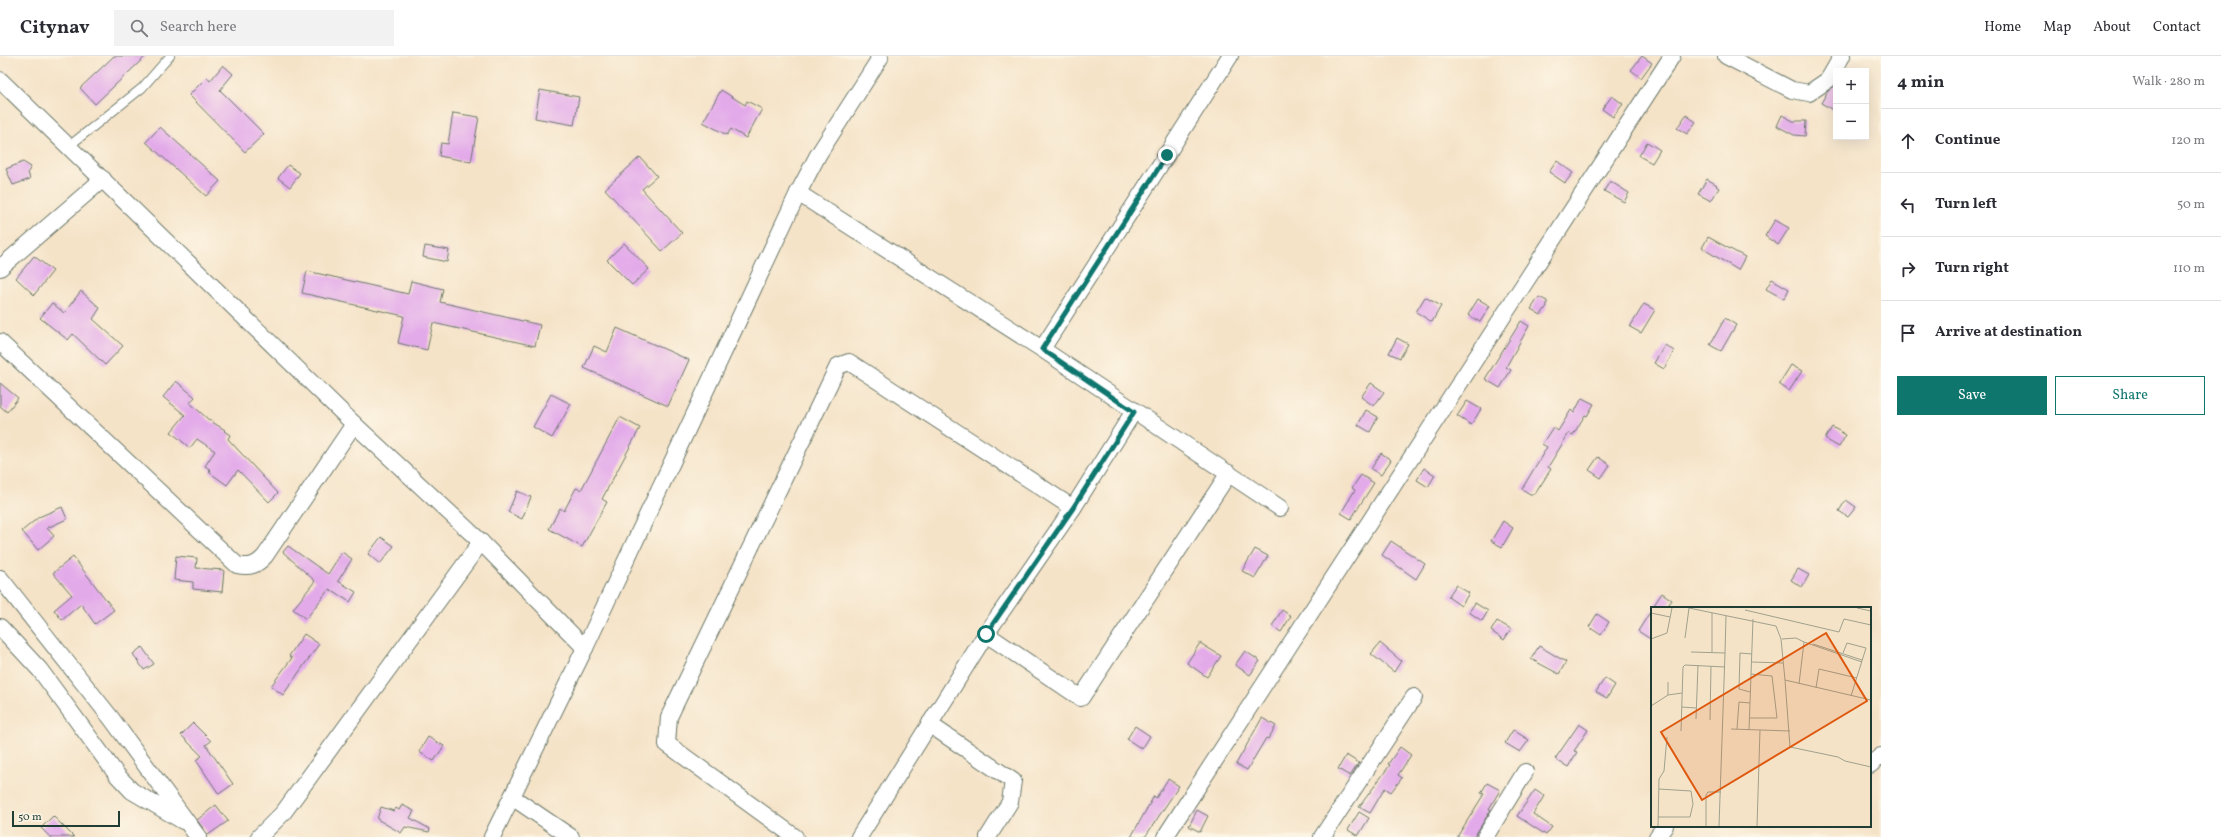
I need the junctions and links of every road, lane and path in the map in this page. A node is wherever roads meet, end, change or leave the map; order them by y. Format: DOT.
graph roads {
  1 [pos="170,56"];
  2 [pos="878,56"];
  3 [pos="1230,56"];
  4 [pos="1672,56"];
  5 [pos="1726,56"];
  6 [pos="1842,56"];
  7 [pos="0,80"];
  8 [pos="69,146"];
  9 [pos="103,179"];
  10 [pos="798,193"];
  11 [pos="0,268"];
  12 [pos="0,342"];
  13 [pos="1042,349"];
  14 [pos="1134,412"];
  15 [pos="354,424"];
  16 [pos="1229,473"];
  17 [pos="1073,508"];
  18 [pos="1280,508"];
  19 [pos="481,542"];
  20 [pos="0,578"];
  21 [pos="0,627"];
  22 [pos="986,634"];
  23 [pos="584,648"];
  24 [pos="1414,697"];
  25 [pos="929,724"];
  26 [pos="1881,756"];
  27 [pos="1871,764"];
  28 [pos="1525,772"];
  29 [pos="512,798"];
  30 [pos="188,823"];
  31 [pos="1664,827"];
  32 [pos="198,837"];
  33 [pos="259,837"];
  34 [pos="492,837"];
  35 [pos="571,837"];
  36 [pos="795,837"];
  37 [pos="859,837"];
  38 [pos="988,837"];
  39 [pos="1165,837"];
  40 [pos="1322,837"];
  41 [pos="1485,837"];
  42 [pos="1657,837"];
  1 -- 8 [label="lane"];
  2 -- 10 [label="street"];
  3 -- 13 [label="street"];
  4 -- 39 [label="street"];
  5 -- 6 [label="street"];
  7 -- 8 [label="street"];
  8 -- 9 [label="street"];
  9 -- 11 [label="street"];
  9 -- 15 [label="street"];
  10 -- 13 [label="street"];
  10 -- 23 [label="street"];
  12 -- 15 [label="street"];
  13 -- 14 [label="street"];
  14 -- 16 [label="street"];
  14 -- 17 [label="street"];
  15 -- 19 [label="street"];
  16 -- 18 [label="street"];
  16 -- 22 [label="street"];
  17 -- 22 [label="street"];
  17 -- 36 [label="street"];
  19 -- 23 [label="street"];
  19 -- 33 [label="street"];
  20 -- 30 [label="street"];
  21 -- 30 [label="street"];
  22 -- 25 [label="street"];
  23 -- 29 [label="street"];
  24 -- 40 [label="street"];
  25 -- 37 [label="street"];
  25 -- 38 [label="street"];
  26 -- 27 [label="street"];
  28 -- 41 [label="street"];
  29 -- 34 [label="street"];
  29 -- 35 [label="street"];
  30 -- 32 [label="street"];
  31 -- 42 [label="street"];
}
